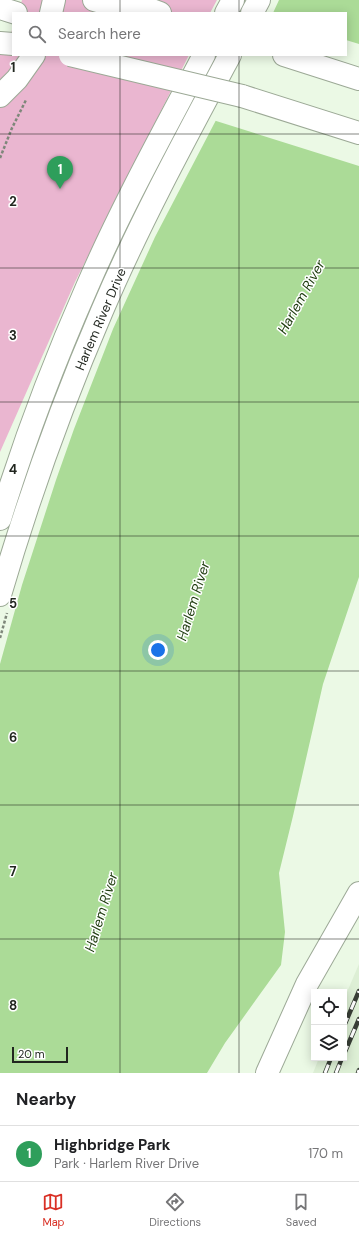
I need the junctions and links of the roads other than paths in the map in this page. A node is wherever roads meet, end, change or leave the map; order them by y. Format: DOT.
graph roads {
  1 [pos="54,0"];
  2 [pos="94,0"];
  3 [pos="124,0"];
  4 [pos="233,0"];
  5 [pos="259,0"];
  6 [pos="51,12"];
  7 [pos="136,12"];
  8 [pos="157,12"];
  9 [pos="227,12"];
  10 [pos="253,12"];
  11 [pos="33,56"];
  12 [pos="74,56"];
  13 [pos="134,56"];
  14 [pos="203,56"];
  15 [pos="229,56"];
  16 [pos="287,56"];
  17 [pos="359,79"];
  18 [pos="0,96"];
  19 [pos="242,96"];
  20 [pos="359,133"];
  21 [pos="0,519"];
  22 [pos="0,595"];
  23 [pos="359,893"];
  24 [pos="266,1073"];
  1 -- 6 [label="main road"];
  2 -- 7 [label="main road"];
  3 -- 8 [label="main road"];
  4 -- 9 [label="main road"];
  5 -- 10 [label="main road"];
  11 -- 18 [label="main road"];
  12 -- 19 [label="main road, bridge"];
  13 -- 19 [label="main road, bridge"];
  14 -- 21 [label="main road, Harlem River Drive"];
  15 -- 22 [label="main road, Harlem River Drive"];
  16 -- 17 [label="main road"];
  19 -- 20 [label="main road"];
  23 -- 24 [label="main road"];
}
